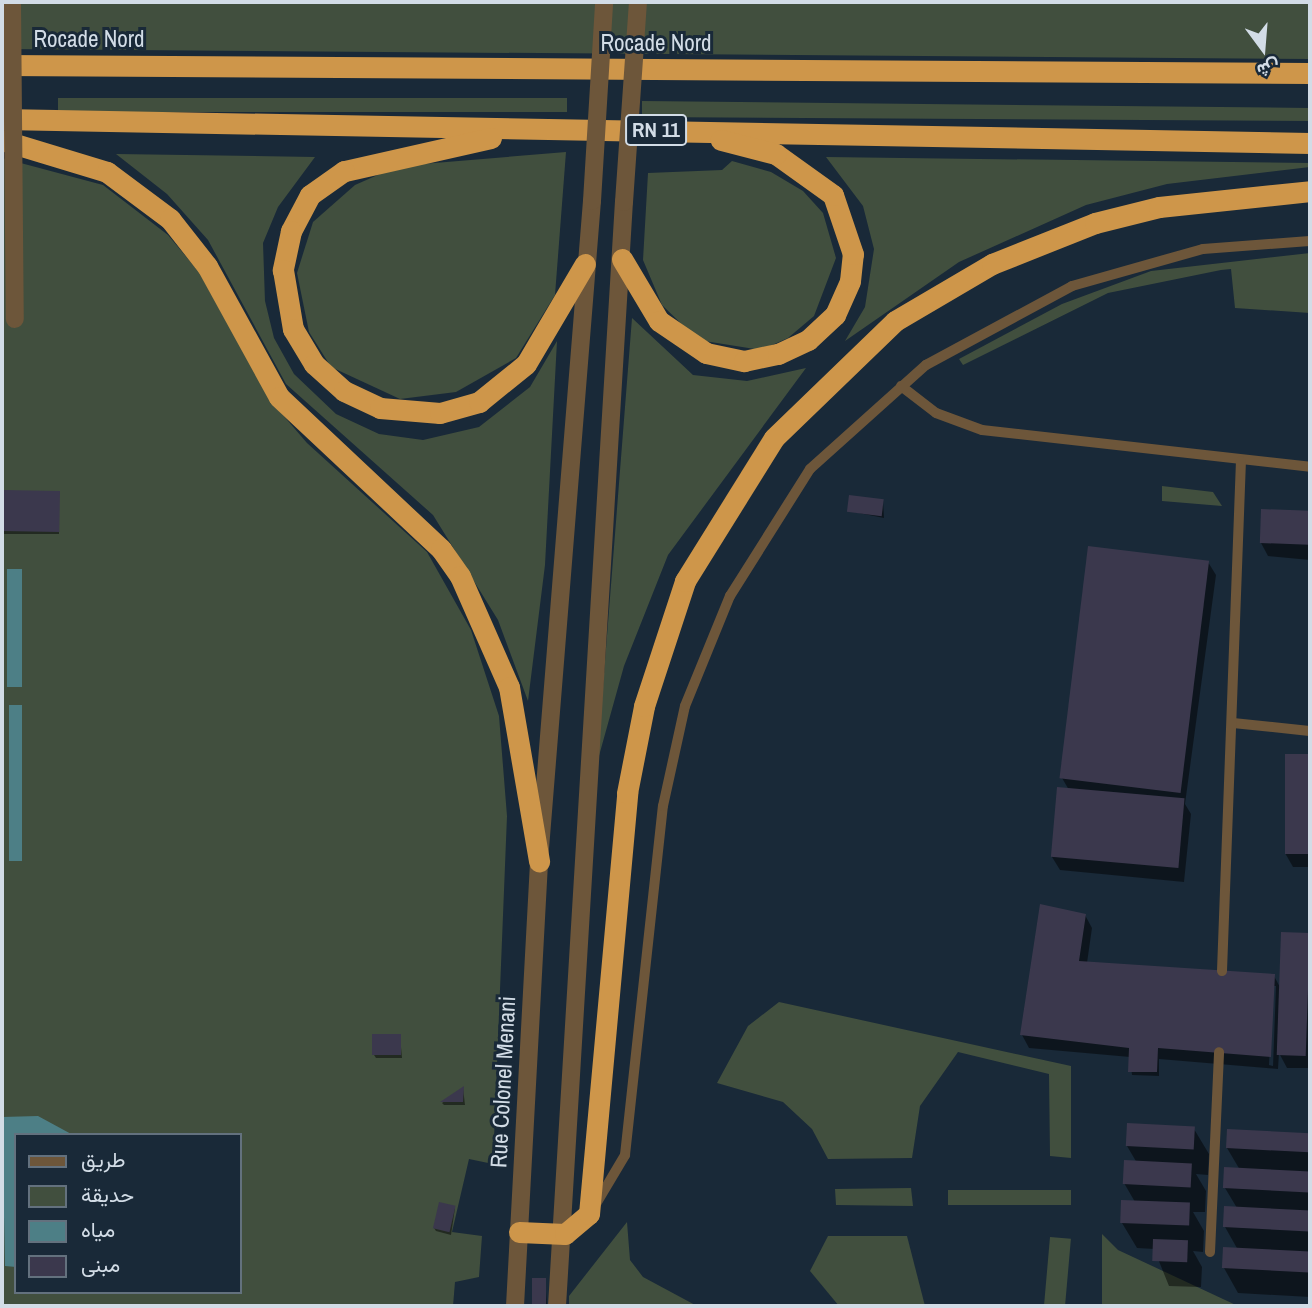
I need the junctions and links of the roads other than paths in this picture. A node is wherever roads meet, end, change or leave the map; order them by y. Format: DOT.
graph roads {
  1 [pos="12,2"];
  2 [pos="604,2"];
  3 [pos="638,2"];
  4 [pos="2,65"];
  5 [pos="1310,73"];
  6 [pos="2,119"];
  7 [pos="529,130"];
  8 [pos="664,130"];
  9 [pos="2,140"];
  10 [pos="1310,143"];
  11 [pos="1310,191"];
  12 [pos="1310,241"];
  13 [pos="622,259"];
  14 [pos="585,264"];
  15 [pos="15,319"];
  16 [pos="901,386"];
  17 [pos="1241,461"];
  18 [pos="1310,467"];
  19 [pos="1233,723"];
  20 [pos="1310,731"];
  21 [pos="539,861"];
  22 [pos="1222,971"];
  23 [pos="1219,1052"];
  24 [pos="589,1214"];
  25 [pos="519,1232"];
  26 [pos="565,1234"];
  27 [pos="1210,1252"];
  28 [pos="515,1306"];
  29 [pos="557,1306"];
  1 -- 15 [label="street, bridge"];
  2 -- 14 [label="street, Rue Colonel Menani, bridge"];
  3 -- 13 [label="street, bridge"];
  4 -- 5 [label="highway, Rocade Nord"];
  6 -- 7 [label="highway, RN 11"];
  7 -- 8 [label="highway, RN 11"];
  7 -- 14 [label="highway"];
  8 -- 10 [label="highway, RN 11"];
  8 -- 13 [label="highway"];
  9 -- 21 [label="highway"];
  11 -- 24 [label="highway"];
  12 -- 16 [label="lane"];
  13 -- 26 [label="street"];
  14 -- 21 [label="street, Rue Colonel Menani"];
  16 -- 17 [label="lane"];
  16 -- 24 [label="lane"];
  17 -- 18 [label="lane"];
  17 -- 19 [label="lane"];
  19 -- 20 [label="lane"];
  19 -- 22 [label="lane"];
  21 -- 25 [label="street, Rue Colonel Menani"];
  23 -- 27 [label="lane"];
  24 -- 26 [label="highway"];
  25 -- 26 [label="highway"];
  25 -- 28 [label="street, Rue Colonel Menani"];
  26 -- 29 [label="street"];
}
